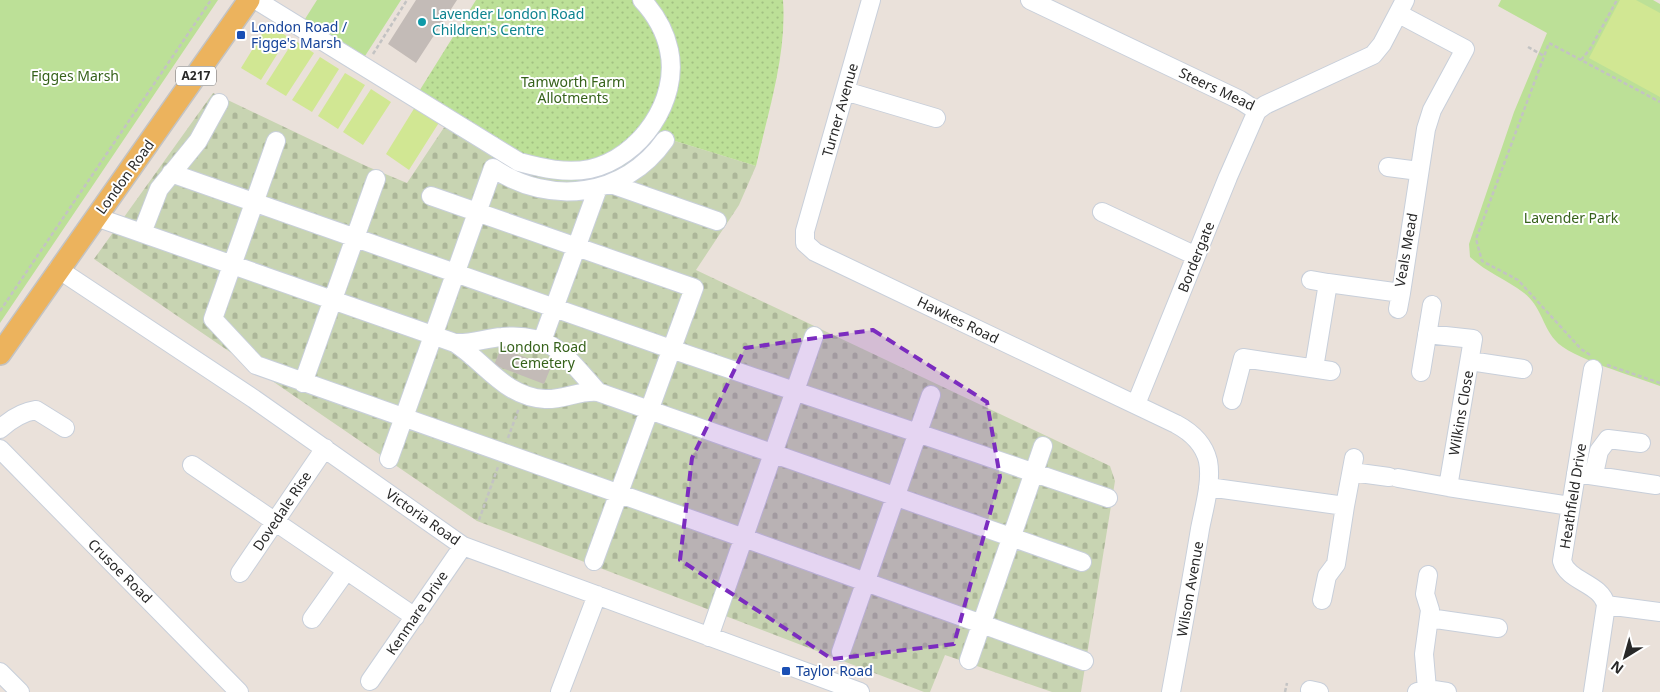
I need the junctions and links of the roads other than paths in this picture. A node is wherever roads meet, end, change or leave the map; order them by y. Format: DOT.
graph roads {
  1 [pos="249,0"];
  2 [pos="256,0"];
  3 [pos="642,0"];
  4 [pos="872,0"];
  5 [pos="1030,0"];
  6 [pos="1402,7"];
  7 [pos="845,91"];
  8 [pos="219,103"];
  9 [pos="1257,111"];
  10 [pos="936,118"];
  11 [pos="665,140"];
  12 [pos="276,141"];
  13 [pos="1388,167"];
  14 [pos="1418,171"];
  15 [pos="171,173"];
  16 [pos="376,179"];
  17 [pos="604,186"];
  18 [pos="431,196"];
  19 [pos="255,203"];
  20 [pos="477,212"];
  21 [pos="1102,212"];
  22 [pos="96,217"];
  23 [pos="808,219"];
  24 [pos="718,221"];
  25 [pos="142,233"];
  26 [pos="355,238"];
  27 [pos="577,246"];
  28 [pos="1196,256"];
  29 [pos="233,264"];
  30 [pos="58,269"];
  31 [pos="455,273"];
  32 [pos="332,299"];
  33 [pos="1432,305"];
  34 [pos="554,308"];
  35 [pos="1427,334"];
  36 [pos="433,335"];
  37 [pos="814,336"];
  38 [pos="542,341"];
  39 [pos="455,343"];
  40 [pos="671,349"];
  41 [pos="0,354"];
  42 [pos="1470,360"];
  43 [pos="1597,364"];
  44 [pos="1523,368"];
  45 [pos="1421,372"];
  46 [pos="303,383"];
  47 [pos="796,390"];
  48 [pos="598,392"];
  49 [pos="931,394"];
  50 [pos="1232,400"];
  51 [pos="1136,404"];
  52 [pos="648,410"];
  53 [pos="403,418"];
  54 [pos="65,428"];
  55 [pos="0,429"];
  56 [pos="918,432"];
  57 [pos="1641,444"];
  58 [pos="1043,446"];
  59 [pos="325,448"];
  60 [pos="0,449"];
  61 [pos="774,455"];
  62 [pos="389,459"];
  63 [pos="192,465"];
  64 [pos="1576,473"];
  65 [pos="1034,474"];
  66 [pos="1594,474"];
  67 [pos="1656,484"];
  68 [pos="1208,487"];
  69 [pos="1448,487"];
  70 [pos="619,494"];
  71 [pos="895,497"];
  72 [pos="1108,498"];
  73 [pos="1345,506"];
  74 [pos="1570,506"];
  75 [pos="275,522"];
  76 [pos="744,538"];
  77 [pos="1011,538"];
  78 [pos="463,546"];
  79 [pos="594,561"];
  80 [pos="1082,562"];
  81 [pos="346,571"];
  82 [pos="240,572"];
  83 [pos="1428,576"];
  84 [pos="866,582"];
  85 [pos="597,595"];
  86 [pos="1322,600"];
  87 [pos="1606,605"];
  88 [pos="1660,612"];
  89 [pos="415,617"];
  90 [pos="1429,618"];
  91 [pos="312,619"];
  92 [pos="982,624"];
  93 [pos="1498,628"];
  94 [pos="709,637"];
  95 [pos="841,652"];
  96 [pos="969,660"];
  97 [pos="1084,662"];
  98 [pos="0,672"];
  99 [pos="370,681"];
  100 [pos="829,687"];
  101 [pos="1422,691"];
  102 [pos="20,692"];
  103 [pos="239,692"];
  104 [pos="560,692"];
  105 [pos="860,692"];
  106 [pos="1171,692"];
  107 [pos="1447,692"];
  108 [pos="1593,692"];
  1 -- 22 [label="main road, London Road / A217"];
  2 -- 3 [label="street"];
  4 -- 7 [label="street, Turner Avenue"];
  5 -- 9 [label="street, Steers Mead"];
  6 -- 9 [label="street, Steers Mead"];
  6 -- 14 [label="street, Veals Mead"];
  7 -- 10 [label="street"];
  7 -- 23 [label="street, Turner Avenue"];
  8 -- 15 [label="street"];
  9 -- 28 [label="street, Bordergate"];
  11 -- 17 [label="street"];
  12 -- 19 [label="street"];
  13 -- 14 [label="street"];
  14 -- 50 [label="street, Veals Mead"];
  15 -- 19 [label="street"];
  15 -- 25 [label="street"];
  16 -- 26 [label="street"];
  17 -- 20 [label="street"];
  17 -- 24 [label="street"];
  17 -- 27 [label="street"];
  18 -- 20 [label="street"];
  19 -- 26 [label="street"];
  19 -- 29 [label="street"];
  20 -- 27 [label="street"];
  20 -- 31 [label="street"];
  21 -- 28 [label="street"];
  22 -- 25 [label="street"];
  22 -- 30 [label="main road, London Road / A217"];
  23 -- 51 [label="street, Hawkes Road"];
  25 -- 29 [label="street"];
  26 -- 31 [label="street"];
  26 -- 32 [label="street"];
  27 -- 34 [label="street"];
  27 -- 40 [label="street"];
  28 -- 51 [label="street, Bordergate"];
  29 -- 32 [label="street"];
  29 -- 46 [label="street"];
  30 -- 41 [label="main road, London Road / A217"];
  30 -- 59 [label="street, Victoria Road"];
  31 -- 34 [label="street"];
  31 -- 36 [label="street"];
  32 -- 36 [label="street"];
  32 -- 46 [label="street"];
  33 -- 35 [label="street"];
  34 -- 38 [label="street"];
  34 -- 40 [label="street"];
  35 -- 42 [label="street, Wilkins Close"];
  35 -- 45 [label="street"];
  36 -- 39 [label="street"];
  36 -- 53 [label="street"];
  37 -- 47 [label="street"];
  38 -- 39 [label="street"];
  38 -- 48 [label="street"];
  39 -- 48 [label="street"];
  40 -- 47 [label="street"];
  40 -- 52 [label="street"];
  42 -- 44 [label="street"];
  42 -- 69 [label="street, Wilkins Close"];
  43 -- 64 [label="street, Heathfield Drive"];
  46 -- 53 [label="street"];
  47 -- 56 [label="street"];
  47 -- 61 [label="street"];
  48 -- 52 [label="street"];
  49 -- 56 [label="street"];
  51 -- 68 [label="street, Wilson Avenue"];
  52 -- 61 [label="street"];
  52 -- 70 [label="street"];
  53 -- 62 [label="street"];
  53 -- 70 [label="street"];
  54 -- 55 [label="street"];
  56 -- 65 [label="street"];
  56 -- 71 [label="street"];
  57 -- 66 [label="street"];
  58 -- 65 [label="street"];
  59 -- 75 [label="street, Dovedale Rise"];
  59 -- 78 [label="street, Victoria Road"];
  60 -- 103 [label="street, Crusoe Road"];
  61 -- 71 [label="street"];
  61 -- 76 [label="street"];
  63 -- 75 [label="street"];
  64 -- 66 [label="street"];
  64 -- 74 [label="street, Heathfield Drive"];
  65 -- 72 [label="street"];
  65 -- 77 [label="street"];
  66 -- 67 [label="street"];
  68 -- 73 [label="street"];
  68 -- 106 [label="street, Wilson Avenue"];
  69 -- 73 [label="street"];
  69 -- 74 [label="street"];
  70 -- 76 [label="street"];
  70 -- 79 [label="street"];
  71 -- 77 [label="street"];
  71 -- 84 [label="street"];
  73 -- 86 [label="street"];
  74 -- 87 [label="street, Heathfield Drive"];
  75 -- 81 [label="street"];
  75 -- 82 [label="street, Dovedale Rise"];
  76 -- 84 [label="street"];
  76 -- 94 [label="street"];
  77 -- 80 [label="street"];
  77 -- 92 [label="street"];
  78 -- 85 [label="street, Victoria Road"];
  78 -- 89 [label="street, Kenmare Drive"];
  81 -- 89 [label="street"];
  81 -- 91 [label="street"];
  83 -- 90 [label="street"];
  84 -- 92 [label="street"];
  84 -- 95 [label="street"];
  85 -- 94 [label="street, Victoria Road"];
  85 -- 104 [label="street"];
  87 -- 88 [label="street"];
  87 -- 108 [label="street"];
  89 -- 99 [label="street, Kenmare Drive"];
  90 -- 93 [label="street"];
  90 -- 101 [label="street"];
  92 -- 96 [label="street"];
  92 -- 97 [label="street"];
  94 -- 100 [label="street, Victoria Road"];
  98 -- 102 [label="street"];
  100 -- 105 [label="street, Victoria Road"];
  101 -- 107 [label="street"];
}
